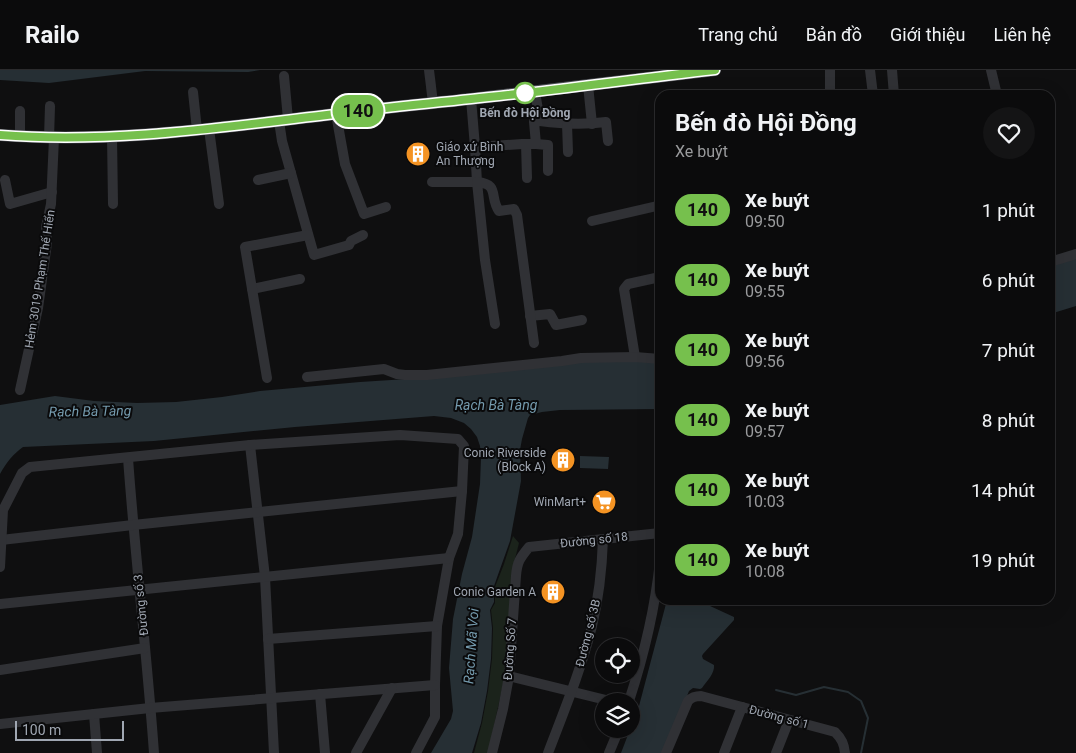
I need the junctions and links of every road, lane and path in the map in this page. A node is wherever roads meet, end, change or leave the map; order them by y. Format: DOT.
graph roads {
  1 [pos="429,70"];
  2 [pos="715,70"];
  3 [pos="830,70"];
  4 [pos="870,70"];
  5 [pos="892,70"];
  6 [pos="991,70"];
  7 [pos="654,74"];
  8 [pos="284,76"];
  9 [pos="588,85"];
  10 [pos="830,90"];
  11 [pos="872,90"];
  12 [pos="894,90"];
  13 [pos="996,90"];
  14 [pos="193,92"];
  15 [pos="535,92"];
  16 [pos="471,99"];
  17 [pos="433,103"];
  18 [pos="50,106"];
  19 [pos="20,111"];
  20 [pos="336,114"];
  21 [pos="284,120"];
  22 [pos="540,121"];
  23 [pos="567,124"];
  24 [pos="592,124"];
  25 [pos="203,129"];
  26 [pos="0,135"];
  27 [pos="20,136"];
  28 [pos="112,136"];
  29 [pos="52,138"];
  30 [pos="608,141"];
  31 [pos="531,144"];
  32 [pos="475,147"];
  33 [pos="568,152"];
  34 [pos="548,171"];
  35 [pos="291,173"];
  36 [pos="527,178"];
  37 [pos="5,180"];
  38 [pos="258,180"];
  39 [pos="432,182"];
  40 [pos="477,182"];
  41 [pos="52,192"];
  42 [pos="113,204"];
  43 [pos="218,204"];
  44 [pos="386,207"];
  45 [pos="655,210"];
  46 [pos="592,221"];
  47 [pos="363,234"];
  48 [pos="308,235"];
  49 [pos="1076,254"];
  50 [pos="1055,260"];
  51 [pos="655,278"];
  52 [pos="300,279"];
  53 [pos="252,288"];
  54 [pos="530,316"];
  55 [pos="582,320"];
  56 [pos="495,324"];
  57 [pos="534,342"];
  58 [pos="635,357"];
  59 [pos="655,358"];
  60 [pos="307,377"];
  61 [pos="267,378"];
  62 [pos="20,390"];
  63 [pos="250,445"];
  64 [pos="128,458"];
  65 [pos="462,491"];
  66 [pos="258,512"];
  67 [pos="133,525"];
  68 [pos="655,534"];
  69 [pos="603,539"];
  70 [pos="1,540"];
  71 [pos="529,547"];
  72 [pos="449,558"];
  73 [pos="0,567"];
  74 [pos="265,577"];
  75 [pos="140,590"];
  76 [pos="655,595"];
  77 [pos="0,604"];
  78 [pos="437,626"];
  79 [pos="268,639"];
  80 [pos="146,648"];
  81 [pos="0,670"];
  82 [pos="509,676"];
  83 [pos="435,685"];
  84 [pos="392,688"];
  85 [pos="573,691"];
  86 [pos="632,693"];
  87 [pos="320,694"];
  88 [pos="595,697"];
  89 [pos="270,698"];
  90 [pos="742,707"];
  91 [pos="150,708"];
  92 [pos="94,714"];
  93 [pos="789,720"];
  94 [pos="0,724"];
  95 [pos="615,738"];
  96 [pos="97,753"];
  97 [pos="154,753"];
  98 [pos="274,753"];
  99 [pos="325,753"];
  100 [pos="356,753"];
  101 [pos="416,753"];
  102 [pos="492,753"];
  103 [pos="548,753"];
  104 [pos="609,753"];
  105 [pos="666,753"];
  106 [pos="724,753"];
  107 [pos="776,753"];
  108 [pos="845,753"];
  1 -- 17 [label="street"];
  2 -- 7 [label="main road"];
  3 -- 10 [label="street"];
  4 -- 11 [label="street"];
  5 -- 12 [label="street"];
  6 -- 13 [label="street"];
  7 -- 9 [label="main road"];
  8 -- 21 [label="street"];
  9 -- 15 [label="main road"];
  9 -- 24 [label="street"];
  14 -- 25 [label="street"];
  15 -- 16 [label="main road"];
  15 -- 22 [label="street"];
  16 -- 17 [label="main road"];
  16 -- 32 [label="street"];
  17 -- 20 [label="main road"];
  18 -- 29 [label="street, Hẻm 3019 Phạm Thế Hiển"];
  19 -- 27 [label="street"];
  20 -- 21 [label="main road"];
  20 -- 44 [label="street"];
  21 -- 25 [label="main road"];
  21 -- 35 [label="street"];
  22 -- 23 [label="street"];
  22 -- 31 [label="street"];
  23 -- 24 [label="street"];
  23 -- 33 [label="street"];
  24 -- 30 [label="street"];
  25 -- 28 [label="main road"];
  25 -- 43 [label="street"];
  26 -- 27 [label="main road"];
  27 -- 29 [label="main road"];
  28 -- 29 [label="main road"];
  28 -- 42 [label="street"];
  29 -- 41 [label="street, Hẻm 3019 Phạm Thế Hiển"];
  31 -- 32 [label="street"];
  31 -- 34 [label="street"];
  31 -- 36 [label="street"];
  32 -- 40 [label="street"];
  35 -- 38 [label="street"];
  35 -- 48 [label="street"];
  37 -- 41 [label="street"];
  39 -- 40 [label="street"];
  40 -- 54 [label="street"];
  40 -- 56 [label="street"];
  41 -- 62 [label="street, Hẻm 3019 Phạm Thế Hiển"];
  45 -- 46 [label="street"];
  47 -- 48 [label="street"];
  48 -- 53 [label="street"];
  49 -- 50 [label="street"];
  51 -- 58 [label="street"];
  52 -- 53 [label="street"];
  53 -- 61 [label="street"];
  54 -- 55 [label="street"];
  54 -- 57 [label="street"];
  58 -- 59 [label="street"];
  58 -- 60 [label="street"];
  63 -- 64 [label="street"];
  63 -- 65 [label="street"];
  63 -- 66 [label="street"];
  64 -- 67 [label="street, Đường số 3"];
  64 -- 70 [label="street"];
  65 -- 66 [label="street"];
  65 -- 72 [label="street"];
  66 -- 67 [label="street"];
  66 -- 74 [label="street"];
  67 -- 70 [label="street"];
  67 -- 75 [label="street, Đường số 3"];
  68 -- 69 [label="street, Đường số 18"];
  69 -- 71 [label="street, Đường số 18"];
  69 -- 85 [label="street, Đường số 3B"];
  70 -- 73 [label="street"];
  71 -- 82 [label="street, Đường Số 7"];
  72 -- 74 [label="street"];
  72 -- 78 [label="street"];
  74 -- 75 [label="street"];
  74 -- 79 [label="street"];
  75 -- 77 [label="street"];
  75 -- 80 [label="street, Đường số 3"];
  76 -- 86 [label="street"];
  78 -- 79 [label="street"];
  78 -- 83 [label="street"];
  79 -- 89 [label="street"];
  80 -- 81 [label="street"];
  80 -- 91 [label="street, Đường số 3"];
  82 -- 85 [label="street"];
  82 -- 102 [label="street, Đường Số 7"];
  83 -- 84 [label="street"];
  83 -- 101 [label="street"];
  84 -- 87 [label="street"];
  84 -- 100 [label="street"];
  85 -- 88 [label="street"];
  85 -- 103 [label="street, Đường số 3B"];
  87 -- 89 [label="street"];
  87 -- 99 [label="street"];
  89 -- 91 [label="street"];
  89 -- 98 [label="street"];
  90 -- 93 [label="street, Đường số 1"];
  90 -- 105 [label="street, Đường số 1"];
  90 -- 106 [label="street"];
  91 -- 92 [label="street"];
  91 -- 97 [label="street, Đường số 3"];
  92 -- 94 [label="street"];
  92 -- 96 [label="street"];
  93 -- 107 [label="street"];
  93 -- 108 [label="street, Đường số 1"];
  95 -- 104 [label="street"];
}
